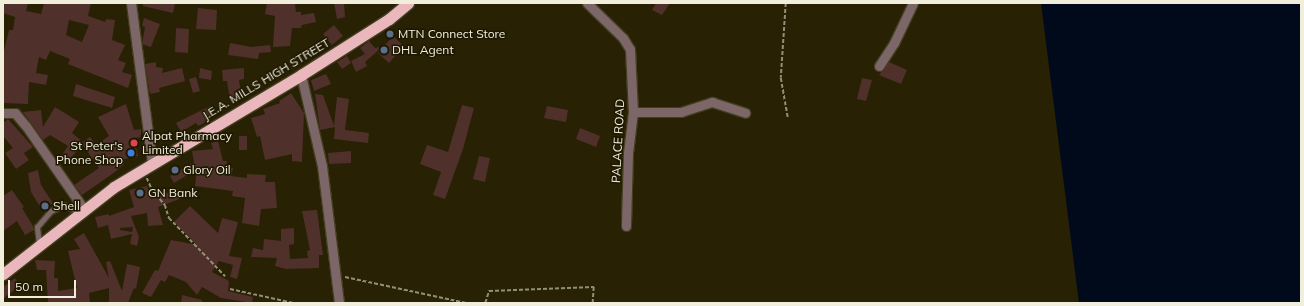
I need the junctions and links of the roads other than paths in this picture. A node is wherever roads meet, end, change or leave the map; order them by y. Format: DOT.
graph roads {
  1 [pos="131,3"];
  2 [pos="408,3"];
  3 [pos="587,3"];
  4 [pos="913,3"];
  5 [pos="879,66"];
  6 [pos="301,74"];
  7 [pos="633,112"];
  8 [pos="5,113"];
  9 [pos="745,113"];
  10 [pos="152,162"];
  11 [pos="81,210"];
  12 [pos="626,226"];
  13 [pos="39,244"];
  14 [pos="3,274"];
  15 [pos="339,303"];
  1 -- 10 [label="street"];
  2 -- 6 [label="highway, J.E.A. MILLS HIGH STREET"];
  3 -- 7 [label="street, PALACE ROAD"];
  4 -- 5 [label="street"];
  6 -- 10 [label="highway, J.E.A. MILLS HIGH STREET"];
  6 -- 15 [label="street"];
  7 -- 9 [label="street"];
  7 -- 12 [label="street, PALACE ROAD"];
  8 -- 11 [label="street"];
  10 -- 11 [label="highway, J.E.A. MILLS HIGH STREET"];
  11 -- 13 [label="highway, J.E.A. MILLS HIGH STREET"];
  11 -- 13 [label="lane"];
  13 -- 14 [label="highway, J.E.A. MILLS HIGH STREET"];
}
